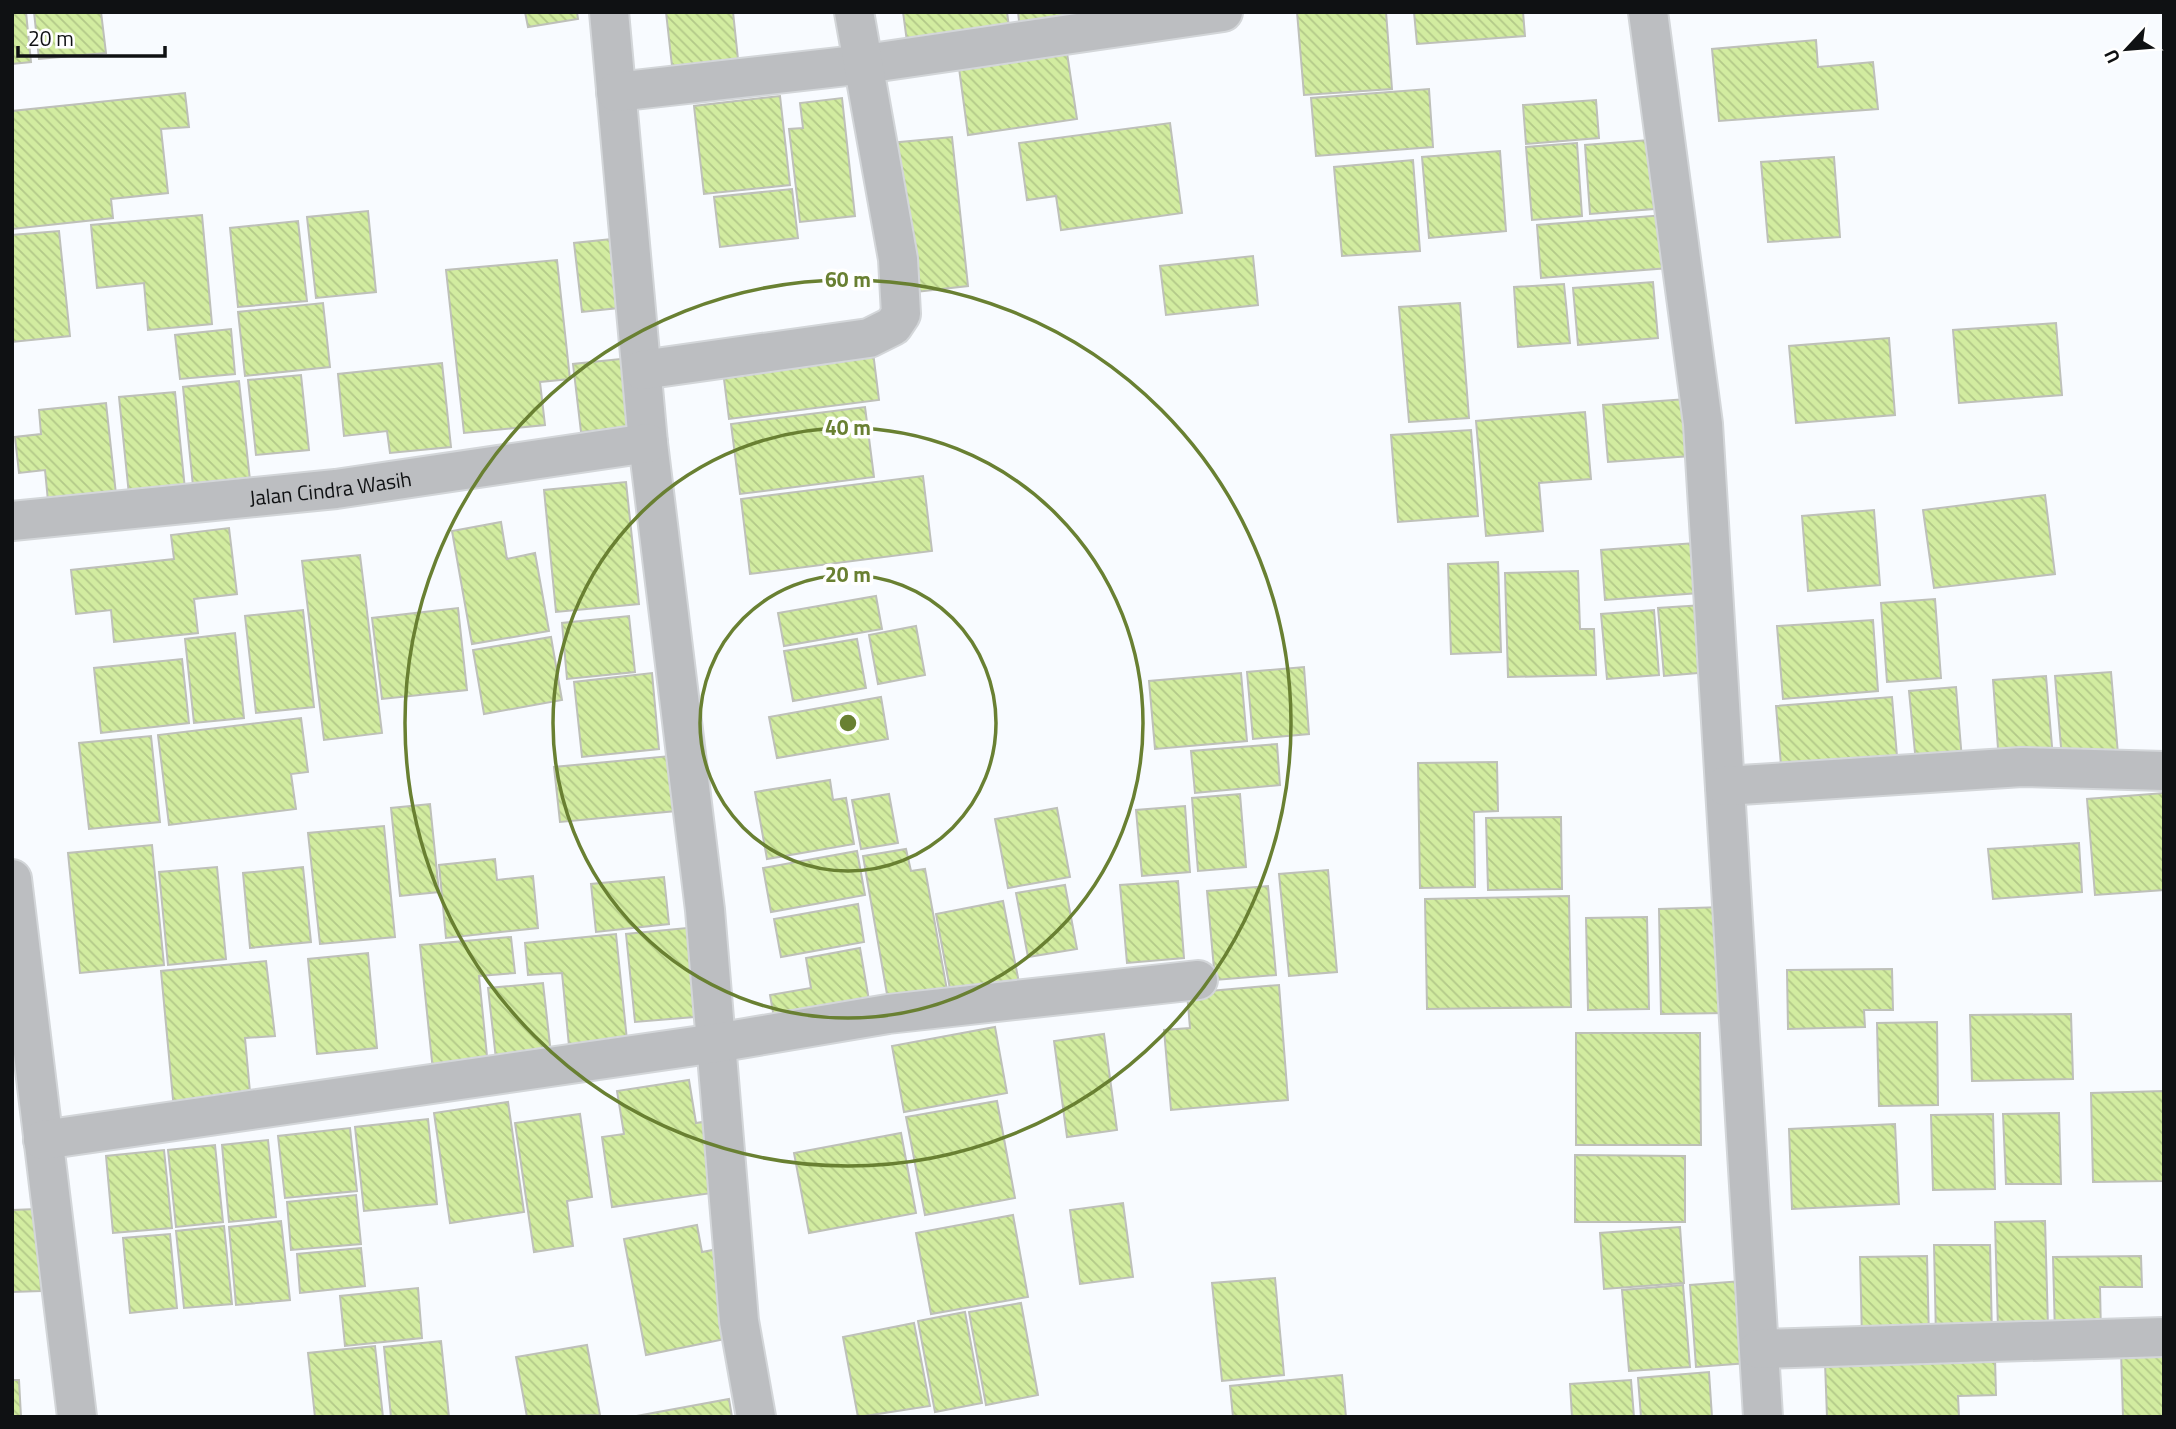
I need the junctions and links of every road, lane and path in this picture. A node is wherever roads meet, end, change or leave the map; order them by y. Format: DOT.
graph roads {
  1 [pos="608,12"];
  2 [pos="854,12"];
  3 [pos="1223,12"];
  4 [pos="1648,12"];
  5 [pos="865,64"];
  6 [pos="616,92"];
  7 [pos="642,370"];
  8 [pos="648,443"];
  9 [pos="12,521"];
  10 [pos="2164,771"];
  11 [pos="1725,786"];
  12 [pos="12,878"];
  13 [pos="1198,980"];
  14 [pos="716,1043"];
  15 [pos="43,1140"];
  16 [pos="2164,1337"];
  17 [pos="1759,1349"];
  18 [pos="77,1417"];
  19 [pos="756,1417"];
  20 [pos="1763,1417"];
  1 -- 6 [label="street"];
  2 -- 5 [label="street"];
  3 -- 5 [label="street"];
  4 -- 11 [label="street"];
  5 -- 6 [label="street"];
  5 -- 7 [label="street"];
  6 -- 7 [label="street"];
  7 -- 8 [label="street"];
  8 -- 9 [label="street, Jalan Cindra Wasih"];
  8 -- 14 [label="street"];
  10 -- 11 [label="street"];
  11 -- 17 [label="street"];
  12 -- 15 [label="street"];
  13 -- 14 [label="street"];
  14 -- 15 [label="street"];
  14 -- 19 [label="street"];
  15 -- 18 [label="street"];
  16 -- 17 [label="street"];
  17 -- 20 [label="street"];
}
